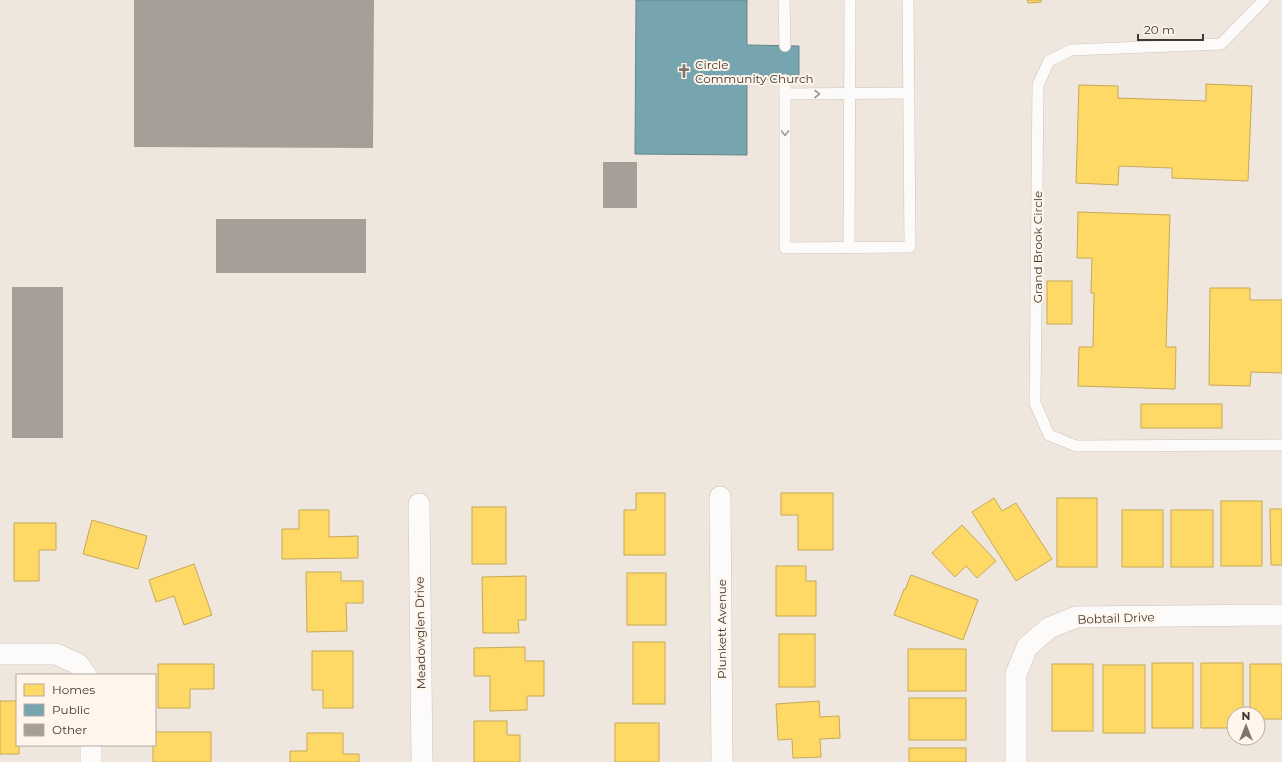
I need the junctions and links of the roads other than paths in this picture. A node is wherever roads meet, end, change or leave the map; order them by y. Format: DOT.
graph roads {
  1 [pos="784,0"];
  2 [pos="850,0"];
  3 [pos="908,0"];
  4 [pos="1264,0"];
  5 [pos="785,46"];
  6 [pos="785,80"];
  7 [pos="909,93"];
  8 [pos="785,94"];
  9 [pos="849,94"];
  10 [pos="849,248"];
  11 [pos="1282,445"];
  12 [pos="720,497"];
  13 [pos="419,504"];
  14 [pos="1282,614"];
  15 [pos="0,654"];
  16 [pos="82,669"];
  17 [pos="91,746"];
  18 [pos="91,762"];
  19 [pos="422,762"];
  20 [pos="722,762"];
  21 [pos="1016,762"];
  1 -- 5 [label="lane"];
  2 -- 9 [label="lane"];
  3 -- 7 [label="lane"];
  4 -- 11 [label="lane, Grand Brook Circle"];
  6 -- 8 [label="lane"];
  7 -- 9 [label="lane"];
  7 -- 10 [label="lane"];
  8 -- 9 [label="lane, one-way"];
  8 -- 10 [label="lane, one-way"];
  9 -- 10 [label="lane"];
  12 -- 20 [label="street, Plunkett Avenue"];
  13 -- 19 [label="street, Meadowglen Drive"];
  14 -- 21 [label="street, Bobtail Drive"];
  15 -- 16 [label="street"];
  17 -- 18 [label="street"];
}
